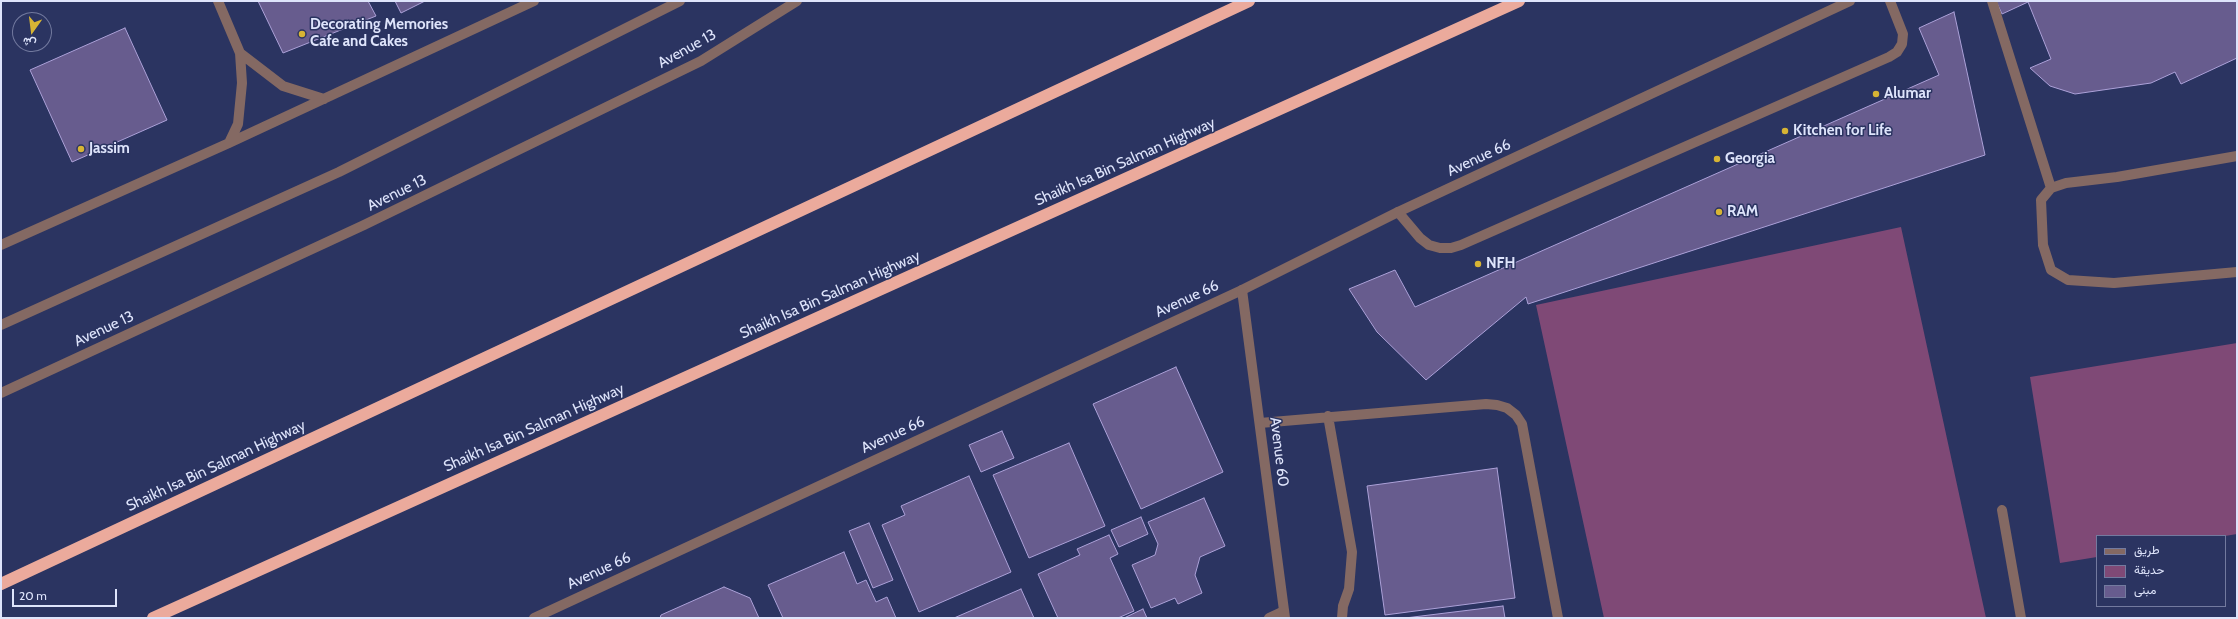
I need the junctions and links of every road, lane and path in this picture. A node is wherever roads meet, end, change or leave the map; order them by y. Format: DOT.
graph roads {
  1 [pos="218,1"];
  2 [pos="534,1"];
  3 [pos="680,1"];
  4 [pos="797,1"];
  5 [pos="1249,1"];
  6 [pos="1519,1"];
  7 [pos="1850,1"];
  8 [pos="1890,1"];
  9 [pos="1992,1"];
  10 [pos="240,53"];
  11 [pos="324,99"];
  12 [pos="229,143"];
  13 [pos="2237,156"];
  14 [pos="2052,188"];
  15 [pos="1398,212"];
  16 [pos="1,245"];
  17 [pos="2237,272"];
  18 [pos="1242,290"];
  19 [pos="1,325"];
  20 [pos="1,393"];
  21 [pos="1328,416"];
  22 [pos="1260,423"];
  23 [pos="2002,510"];
  24 [pos="1,584"];
  25 [pos="1284,615"];
  26 [pos="153,618"];
  27 [pos="534,618"];
  28 [pos="1269,618"];
  29 [pos="1342,618"];
  30 [pos="1558,618"];
  31 [pos="2021,618"];
  1 -- 10 [label="street"];
  2 -- 11 [label="street"];
  3 -- 19 [label="street"];
  4 -- 20 [label="street, Avenue 13"];
  5 -- 24 [label="highway, Shaikh Isa Bin Salman Highway"];
  6 -- 26 [label="highway, Shaikh Isa Bin Salman Highway"];
  7 -- 15 [label="street, Avenue 66"];
  8 -- 15 [label="street"];
  9 -- 14 [label="street"];
  10 -- 11 [label="street"];
  10 -- 12 [label="street"];
  11 -- 12 [label="street"];
  12 -- 16 [label="street"];
  13 -- 14 [label="street"];
  14 -- 17 [label="street"];
  15 -- 18 [label="street, Avenue 66"];
  18 -- 22 [label="street, Avenue 60"];
  18 -- 27 [label="street, Avenue 66"];
  21 -- 22 [label="street"];
  21 -- 29 [label="street"];
  21 -- 30 [label="street"];
  22 -- 25 [label="street, Avenue 60"];
  23 -- 31 [label="street"];
  25 -- 28 [label="street"];
}
